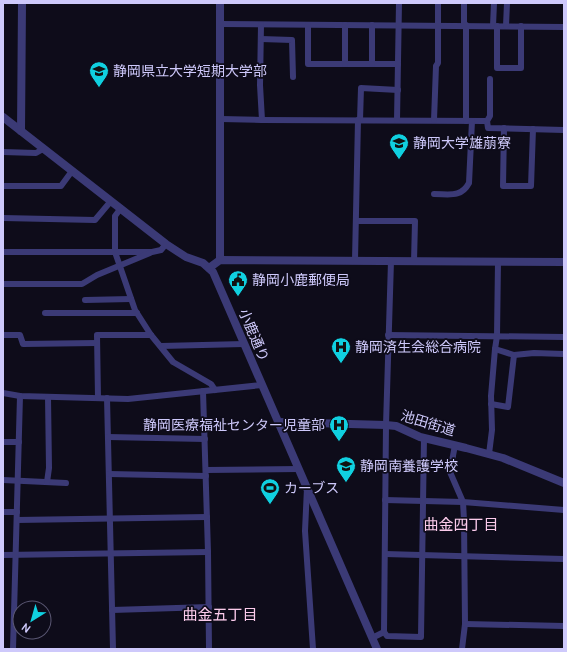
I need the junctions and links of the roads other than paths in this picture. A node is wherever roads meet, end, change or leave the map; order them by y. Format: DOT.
graph roads {
  1 [pos="22,3"];
  2 [pos="220,3"];
  3 [pos="399,3"];
  4 [pos="438,3"];
  5 [pos="464,3"];
  6 [pos="494,3"];
  7 [pos="507,3"];
  8 [pos="220,24"];
  9 [pos="261,24"];
  10 [pos="308,25"];
  11 [pos="345,25"];
  12 [pos="372,25"];
  13 [pos="398,25"];
  14 [pos="439,25"];
  15 [pos="465,25"];
  16 [pos="495,26"];
  17 [pos="506,26"];
  18 [pos="521,26"];
  19 [pos="564,27"];
  20 [pos="261,40"];
  21 [pos="345,64"];
  22 [pos="372,64"];
  23 [pos="398,64"];
  24 [pos="293,77"];
  25 [pos="490,79"];
  26 [pos="398,90"];
  27 [pos="3,117"];
  28 [pos="220,119"];
  29 [pos="262,120"];
  30 [pos="359,120"];
  31 [pos="397,120"];
  32 [pos="434,120"];
  33 [pos="469,121"];
  34 [pos="487,121"];
  35 [pos="504,128"];
  36 [pos="533,129"];
  37 [pos="564,130"];
  38 [pos="21,131"];
  39 [pos="43,149"];
  40 [pos="3,152"];
  41 [pos="72,171"];
  42 [pos="3,186"];
  43 [pos="434,194"];
  44 [pos="111,201"];
  45 [pos="121,208"];
  46 [pos="3,218"];
  47 [pos="357,221"];
  48 [pos="166,244"];
  49 [pos="3,252"];
  50 [pos="115,252"];
  51 [pos="152,252"];
  52 [pos="220,260"];
  53 [pos="355,260"];
  54 [pos="391,261"];
  55 [pos="414,262"];
  56 [pos="498,262"];
  57 [pos="564,262"];
  58 [pos="119,265"];
  59 [pos="210,268"];
  60 [pos="3,284"];
  61 [pos="85,300"];
  62 [pos="131,300"];
  63 [pos="45,313"];
  64 [pos="137,313"];
  65 [pos="3,335"];
  66 [pos="151,335"];
  67 [pos="388,335"];
  68 [pos="497,336"];
  69 [pos="564,337"];
  70 [pos="97,343"];
  71 [pos="244,344"];
  72 [pos="161,346"];
  73 [pos="495,349"];
  74 [pos="514,354"];
  75 [pos="564,354"];
  76 [pos="262,385"];
  77 [pos="215,390"];
  78 [pos="203,391"];
  79 [pos="3,393"];
  80 [pos="20,396"];
  81 [pos="48,397"];
  82 [pos="98,398"];
  83 [pos="107,398"];
  84 [pos="491,404"];
  85 [pos="278,422"];
  86 [pos="386,425"];
  87 [pos="108,437"];
  88 [pos="424,438"];
  89 [pos="205,439"];
  90 [pos="3,442"];
  91 [pos="19,442"];
  92 [pos="455,445"];
  93 [pos="489,454"];
  94 [pos="299,469"];
  95 [pos="206,473"];
  96 [pos="109,474"];
  97 [pos="3,480"];
  98 [pos="18,480"];
  99 [pos="47,482"];
  100 [pos="66,483"];
  101 [pos="564,483"];
  102 [pos="307,487"];
  103 [pos="385,500"];
  104 [pos="423,501"];
  105 [pos="463,502"];
  106 [pos="564,510"];
  107 [pos="3,512"];
  108 [pos="17,512"];
  109 [pos="207,517"];
  110 [pos="110,518"];
  111 [pos="17,520"];
  112 [pos="208,552"];
  113 [pos="110,553"];
  114 [pos="385,554"];
  115 [pos="3,555"];
  116 [pos="16,555"];
  117 [pos="423,555"];
  118 [pos="464,556"];
  119 [pos="564,559"];
  120 [pos="209,607"];
  121 [pos="112,610"];
  122 [pos="465,624"];
  123 [pos="564,626"];
  124 [pos="384,632"];
  125 [pos="372,638"];
  126 [pos="13,649"];
  127 [pos="113,649"];
  128 [pos="209,649"];
  129 [pos="313,649"];
  130 [pos="377,649"];
  131 [pos="462,649"];
  1 -- 38 [label="street"];
  2 -- 8 [label="street"];
  3 -- 13 [label="street"];
  4 -- 14 [label="street"];
  5 -- 15 [label="street"];
  6 -- 16 [label="street"];
  7 -- 17 [label="street"];
  8 -- 9 [label="street"];
  8 -- 28 [label="street"];
  9 -- 10 [label="street"];
  9 -- 20 [label="street"];
  10 -- 11 [label="street"];
  10 -- 21 [label="street"];
  11 -- 12 [label="street"];
  11 -- 21 [label="street"];
  12 -- 13 [label="street"];
  12 -- 22 [label="street"];
  13 -- 14 [label="street"];
  13 -- 23 [label="street"];
  14 -- 15 [label="street"];
  14 -- 32 [label="street"];
  15 -- 16 [label="street"];
  15 -- 33 [label="street"];
  16 -- 17 [label="street"];
  16 -- 18 [label="street"];
  17 -- 18 [label="street"];
  18 -- 19 [label="street"];
  20 -- 24 [label="street"];
  20 -- 29 [label="street"];
  21 -- 22 [label="street"];
  22 -- 23 [label="street"];
  23 -- 26 [label="street"];
  25 -- 34 [label="street"];
  26 -- 30 [label="street"];
  26 -- 31 [label="street"];
  27 -- 38 [label="street"];
  28 -- 29 [label="street"];
  28 -- 52 [label="street"];
  29 -- 30 [label="street"];
  30 -- 31 [label="street"];
  30 -- 47 [label="street"];
  31 -- 32 [label="street"];
  32 -- 33 [label="street"];
  33 -- 34 [label="street"];
  33 -- 43 [label="street"];
  34 -- 35 [label="street"];
  35 -- 36 [label="street"];
  35 -- 36 [label="street"];
  36 -- 37 [label="street"];
  38 -- 39 [label="street"];
  39 -- 40 [label="street"];
  39 -- 41 [label="street"];
  41 -- 42 [label="street"];
  41 -- 44 [label="street"];
  44 -- 45 [label="street"];
  44 -- 46 [label="street"];
  45 -- 48 [label="street"];
  45 -- 50 [label="street"];
  47 -- 53 [label="street"];
  47 -- 55 [label="street"];
  48 -- 51 [label="street"];
  48 -- 59 [label="street"];
  49 -- 50 [label="street"];
  50 -- 51 [label="street"];
  50 -- 58 [label="street"];
  51 -- 58 [label="street"];
  52 -- 53 [label="street"];
  52 -- 59 [label="street"];
  53 -- 54 [label="street"];
  54 -- 55 [label="street"];
  54 -- 67 [label="street"];
  55 -- 56 [label="street"];
  56 -- 57 [label="street"];
  56 -- 68 [label="street"];
  58 -- 60 [label="street"];
  58 -- 62 [label="street"];
  59 -- 71 [label="street, 小鹿通り"];
  61 -- 62 [label="street"];
  62 -- 64 [label="street"];
  63 -- 64 [label="street"];
  64 -- 66 [label="street"];
  65 -- 70 [label="street"];
  66 -- 70 [label="street"];
  66 -- 72 [label="street"];
  67 -- 68 [label="street"];
  67 -- 86 [label="street"];
  68 -- 69 [label="street"];
  68 -- 73 [label="street"];
  70 -- 82 [label="street"];
  71 -- 72 [label="street"];
  71 -- 76 [label="street, 小鹿通り"];
  72 -- 77 [label="street"];
  73 -- 74 [label="street"];
  73 -- 84 [label="street"];
  74 -- 75 [label="street"];
  74 -- 84 [label="street"];
  76 -- 77 [label="street"];
  76 -- 85 [label="street, 小鹿通り"];
  77 -- 78 [label="street"];
  78 -- 83 [label="street"];
  78 -- 89 [label="street"];
  79 -- 80 [label="street"];
  80 -- 81 [label="street"];
  80 -- 91 [label="street"];
  81 -- 82 [label="street"];
  81 -- 99 [label="street"];
  82 -- 83 [label="street"];
  83 -- 87 [label="street"];
  84 -- 93 [label="street"];
  85 -- 86 [label="street, 池田街道"];
  85 -- 94 [label="street, 小鹿通り"];
  86 -- 88 [label="street, 池田街道"];
  86 -- 103 [label="street"];
  87 -- 89 [label="street"];
  87 -- 96 [label="street"];
  88 -- 92 [label="street, 池田街道"];
  88 -- 104 [label="street"];
  89 -- 95 [label="street"];
  90 -- 91 [label="street"];
  91 -- 98 [label="street"];
  92 -- 93 [label="street, 池田街道"];
  92 -- 105 [label="street"];
  93 -- 101 [label="street, 池田街道"];
  94 -- 95 [label="street"];
  94 -- 102 [label="street, 小鹿通り"];
  95 -- 96 [label="street"];
  95 -- 109 [label="street"];
  96 -- 110 [label="street"];
  97 -- 98 [label="street"];
  98 -- 99 [label="street"];
  98 -- 108 [label="street"];
  99 -- 100 [label="street"];
  102 -- 125 [label="street, 小鹿通り"];
  102 -- 129 [label="street"];
  103 -- 104 [label="street"];
  103 -- 114 [label="street"];
  104 -- 105 [label="street"];
  104 -- 117 [label="street"];
  105 -- 106 [label="street"];
  105 -- 118 [label="street"];
  107 -- 108 [label="street"];
  108 -- 111 [label="street"];
  109 -- 110 [label="street"];
  109 -- 112 [label="street"];
  110 -- 111 [label="street"];
  110 -- 113 [label="street"];
  111 -- 116 [label="street"];
  112 -- 113 [label="street"];
  112 -- 120 [label="street"];
  113 -- 116 [label="street"];
  113 -- 121 [label="street"];
  114 -- 117 [label="street"];
  114 -- 124 [label="street"];
  115 -- 116 [label="street"];
  116 -- 126 [label="street"];
  117 -- 118 [label="street"];
  117 -- 124 [label="street"];
  118 -- 119 [label="street"];
  118 -- 122 [label="street"];
  120 -- 121 [label="street"];
  120 -- 128 [label="street"];
  121 -- 127 [label="street"];
  122 -- 123 [label="street"];
  122 -- 131 [label="street"];
  124 -- 125 [label="street"];
  125 -- 130 [label="street, 小鹿通り"];
}
